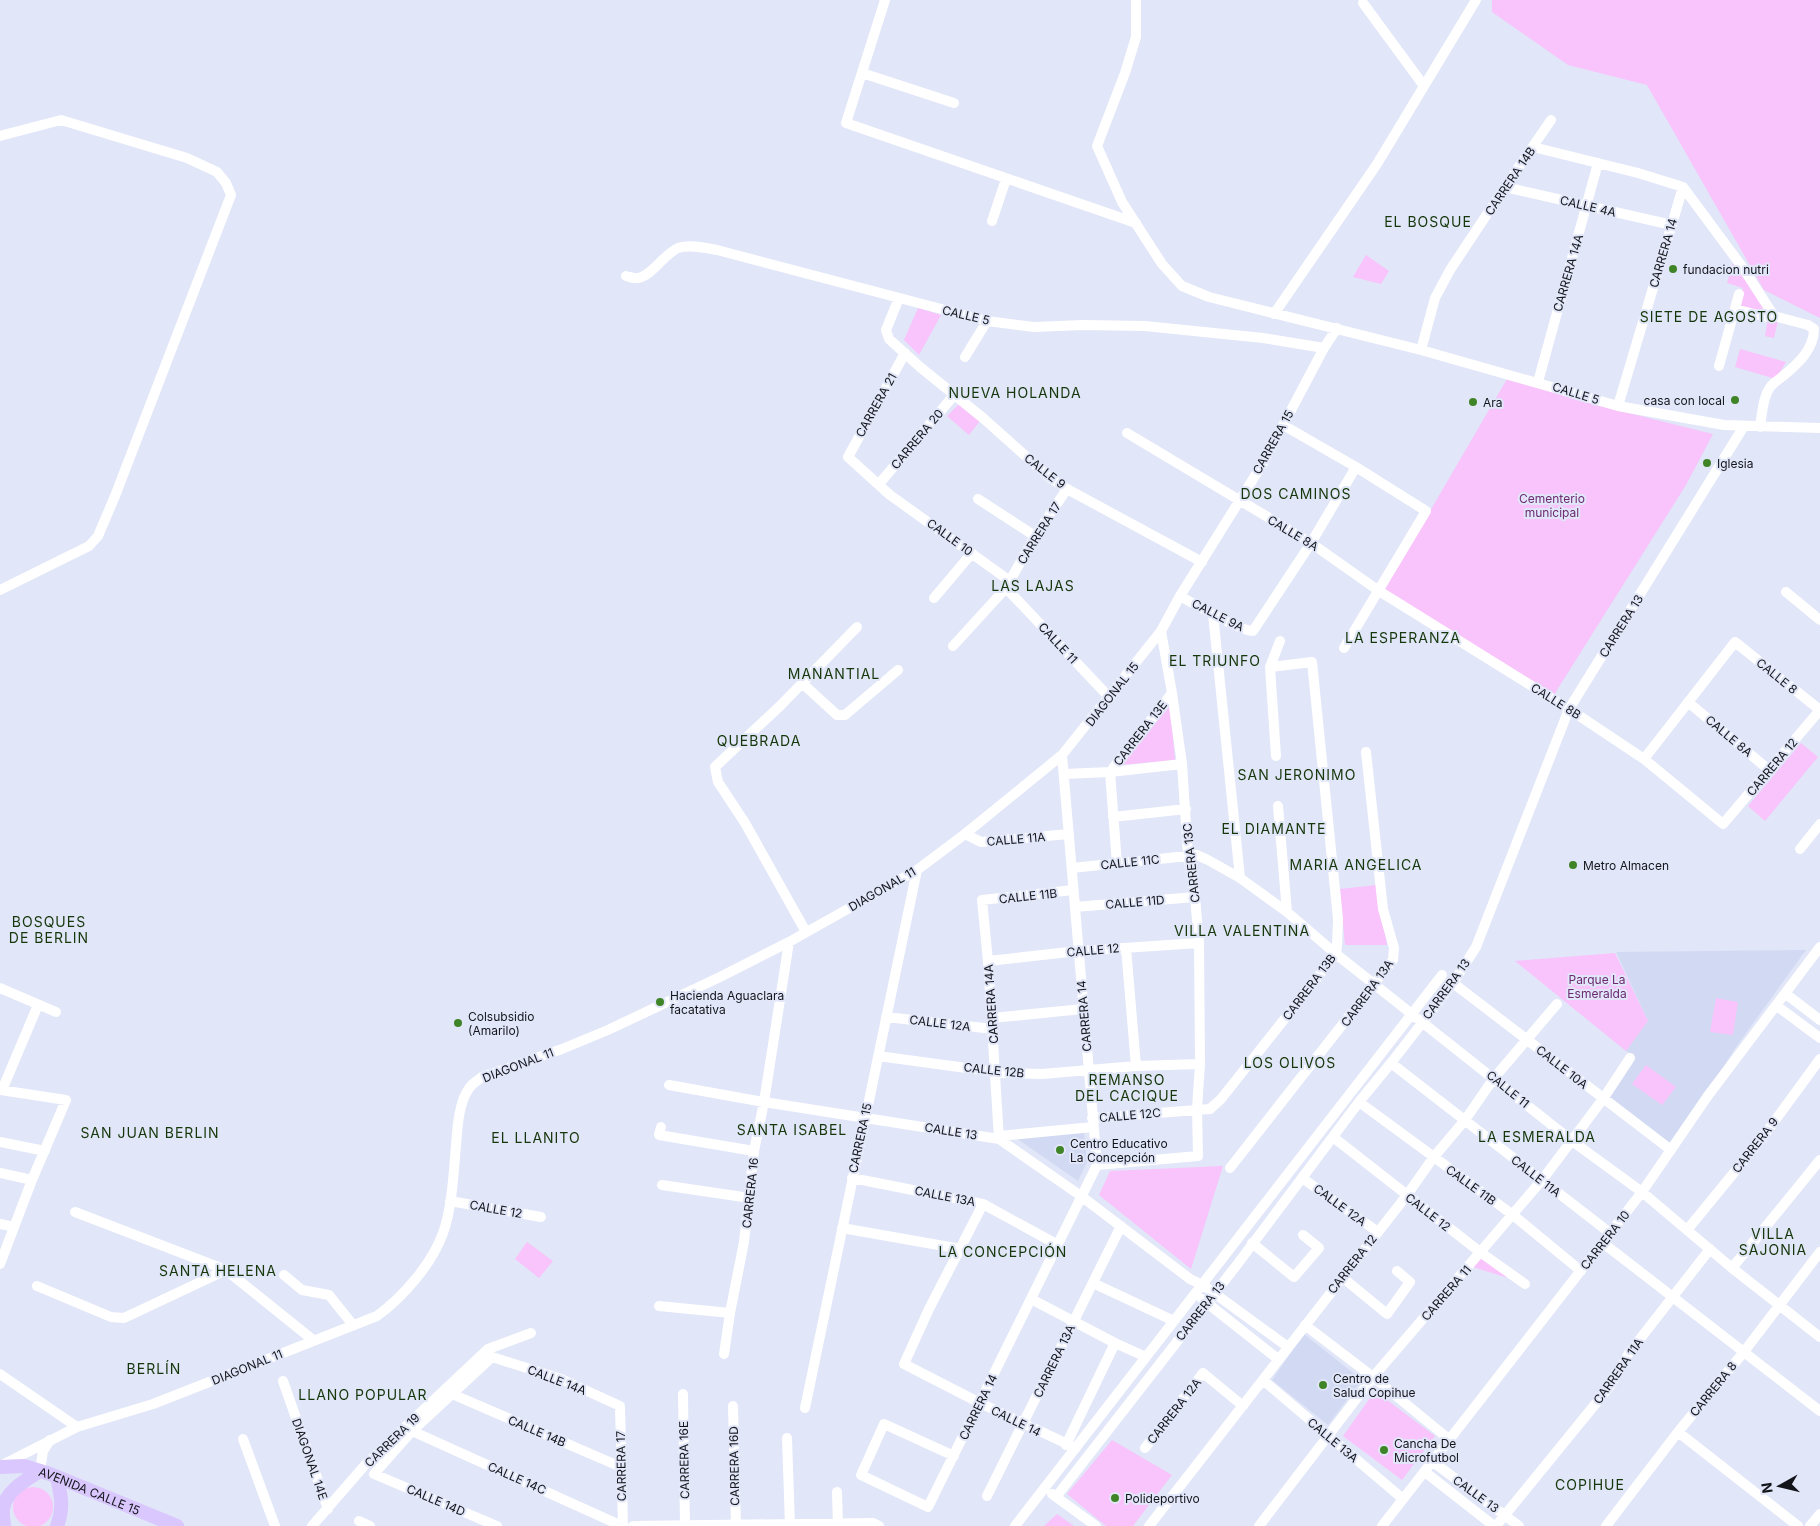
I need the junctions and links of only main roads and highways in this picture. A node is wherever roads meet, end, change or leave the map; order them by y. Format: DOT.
graph roads {
  1 [pos="1,1466"];
  2 [pos="40,1471"];
  3 [pos="57,1477"];
  4 [pos="4,1526"];
  5 [pos="57,1526"];
  6 [pos="177,1526"];
  1 -- 2 [label="main road, AVENIDA CALLE 15"];
  2 -- 3 [label="main road, AVENIDA CALLE 15"];
  2 -- 4 [label="main road"];
  3 -- 5 [label="main road"];
  3 -- 6 [label="main road, AVENIDA CALLE 15"];
}
